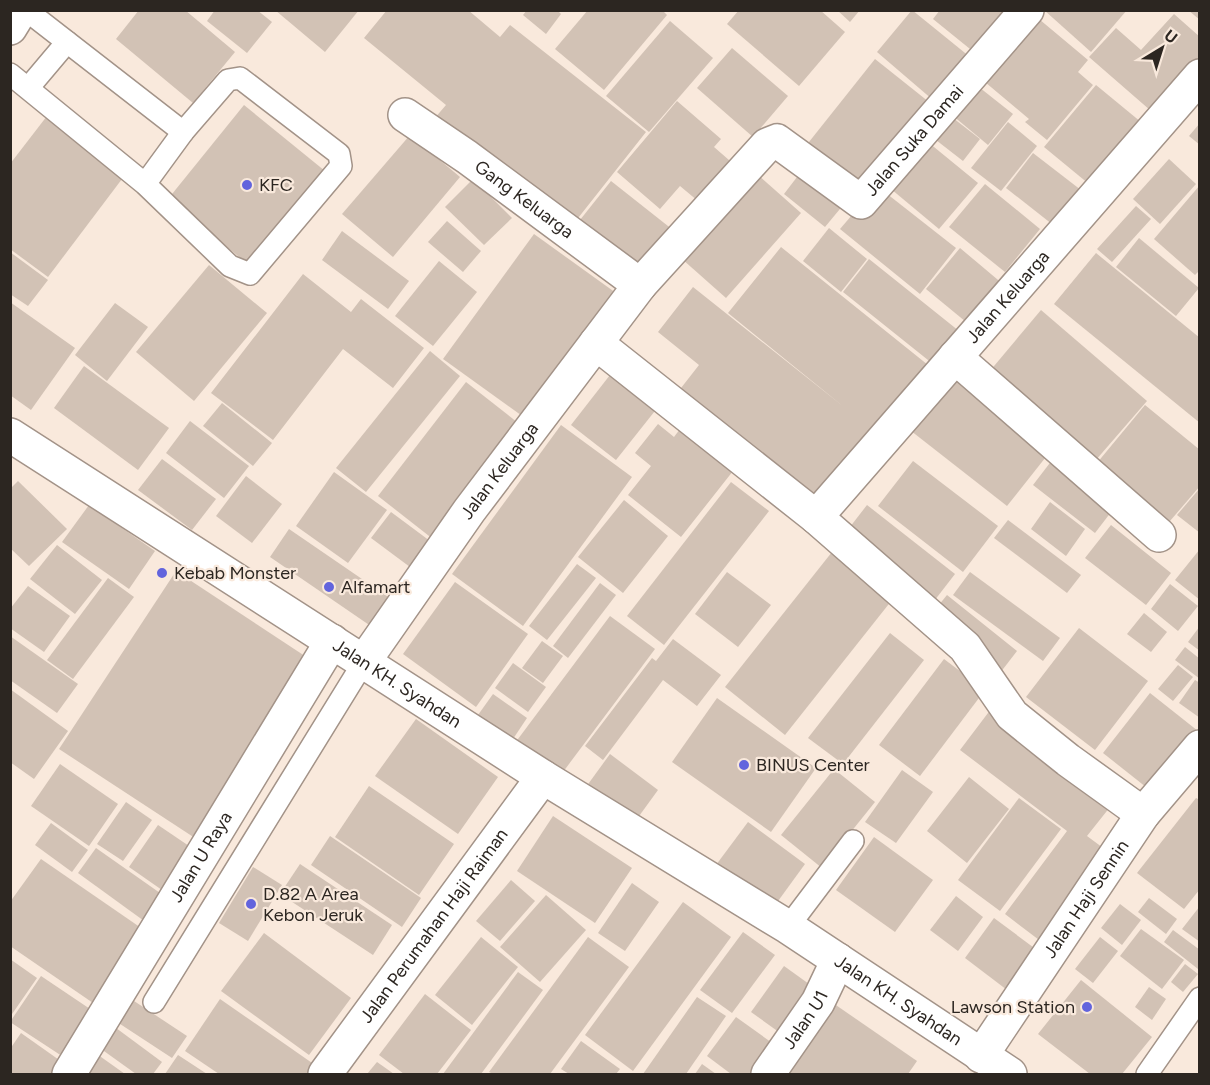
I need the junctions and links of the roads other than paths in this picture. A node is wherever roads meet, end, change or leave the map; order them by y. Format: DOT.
graph roads {
  1 [pos="21,10"];
  2 [pos="26,10"];
  3 [pos="1027,10"];
  4 [pos="10,28"];
  5 [pos="67,42"];
  6 [pos="10,74"];
  7 [pos="1200,76"];
  8 [pos="29,87"];
  9 [pos="405,115"];
  10 [pos="183,132"];
  11 [pos="145,184"];
  12 [pos="640,285"];
  13 [pos="596,343"];
  14 [pos="955,357"];
  15 [pos="10,435"];
  16 [pos="816,517"];
  17 [pos="1159,535"];
  18 [pos="332,641"];
  19 [pos="364,660"];
  20 [pos="1200,747"];
  21 [pos="543,777"];
  22 [pos="1143,814"];
  23 [pos="853,841"];
  24 [pos="788,927"];
  25 [pos="838,960"];
  26 [pos="1200,998"];
  27 [pos="154,1002"];
  28 [pos="981,1056"];
  29 [pos="69,1074"];
  30 [pos="325,1074"];
  31 [pos="768,1074"];
  32 [pos="1010,1074"];
  33 [pos="1147,1074"];
  1 -- 4 [label="street"];
  2 -- 5 [label="lane"];
  3 -- 12 [label="street, Jalan Suka Damai"];
  5 -- 8 [label="lane"];
  5 -- 10 [label="lane"];
  6 -- 8 [label="lane"];
  7 -- 14 [label="street, Jalan Keluarga"];
  8 -- 11 [label="lane"];
  9 -- 12 [label="street, Gang Keluarga"];
  10 -- 11 [label="lane"];
  10 -- 11 [label="lane"];
  12 -- 13 [label="street, Jalan Keluarga"];
  13 -- 16 [label="street"];
  13 -- 19 [label="street, Jalan Keluarga"];
  14 -- 16 [label="street, Jalan Keluarga"];
  14 -- 17 [label="street"];
  15 -- 18 [label="street, Jalan KH. Syahdan"];
  16 -- 22 [label="street"];
  18 -- 19 [label="street, Jalan KH. Syahdan"];
  18 -- 29 [label="street, Jalan U Raya"];
  19 -- 21 [label="street, Jalan KH. Syahdan"];
  19 -- 27 [label="lane"];
  20 -- 22 [label="street, Jalan Haji Sennin"];
  21 -- 24 [label="street, Jalan KH. Syahdan"];
  21 -- 30 [label="street, Jalan Perumahan Haji Raiman"];
  22 -- 28 [label="street, Jalan Haji Sennin"];
  23 -- 24 [label="lane"];
  24 -- 25 [label="street, Jalan KH. Syahdan"];
  25 -- 28 [label="street, Jalan KH. Syahdan"];
  25 -- 31 [label="street, Jalan U1"];
  26 -- 33 [label="lane"];
  28 -- 32 [label="street, Jalan KH. Syahdan"];
}
